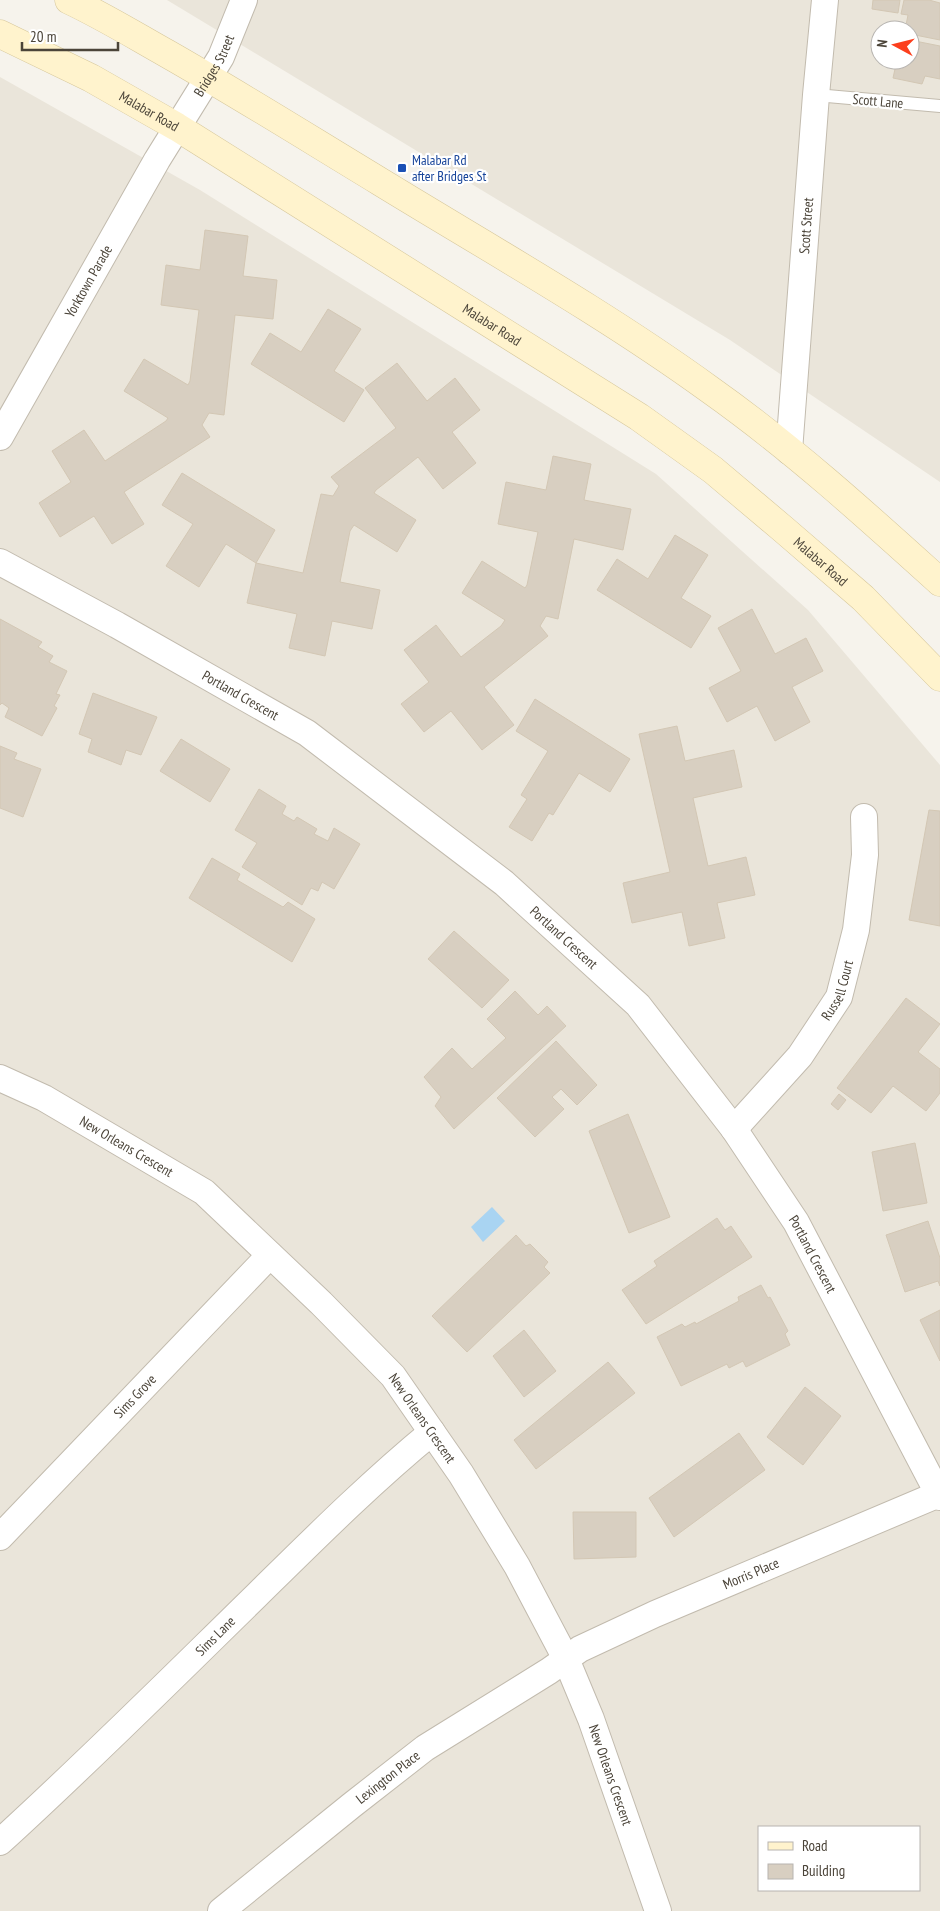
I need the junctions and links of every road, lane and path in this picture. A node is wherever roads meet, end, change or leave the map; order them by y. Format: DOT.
graph roads {
  1 [pos="69,0"];
  2 [pos="244,0"];
  3 [pos="825,0"];
  4 [pos="0,34"];
  5 [pos="208,77"];
  6 [pos="816,95"];
  7 [pos="940,106"];
  8 [pos="177,127"];
  9 [pos="0,437"];
  10 [pos="789,451"];
  11 [pos="0,562"];
  12 [pos="940,582"];
  13 [pos="940,677"];
  14 [pos="864,817"];
  15 [pos="0,1078"];
  16 [pos="734,1129"];
  17 [pos="270,1255"];
  18 [pos="432,1432"];
  19 [pos="939,1495"];
  20 [pos="0,1537"];
  21 [pos="566,1658"];
  22 [pos="0,1842"];
  23 [pos="221,1911"];
  24 [pos="658,1911"];
  1 -- 5 [label="main road"];
  2 -- 5 [label="street, Bridges Street"];
  3 -- 6 [label="street, Scott Street"];
  4 -- 8 [label="main road, Malabar Road"];
  5 -- 8 [label="street, Bridges Street"];
  5 -- 10 [label="main road"];
  6 -- 7 [label="lane, Scott Lane"];
  6 -- 10 [label="street, Scott Street"];
  8 -- 9 [label="street, Yorktown Parade"];
  8 -- 13 [label="main road, Malabar Road"];
  10 -- 12 [label="main road"];
  11 -- 16 [label="street, Portland Crescent"];
  14 -- 16 [label="street, Russell Court"];
  15 -- 17 [label="street, New Orleans Crescent"];
  16 -- 19 [label="street, Portland Crescent"];
  17 -- 18 [label="street, New Orleans Crescent"];
  17 -- 20 [label="street, Sims Grove"];
  18 -- 21 [label="street, New Orleans Crescent"];
  18 -- 22 [label="street, Sims Lane"];
  19 -- 21 [label="street, Morris Place"];
  21 -- 23 [label="street, Lexington Place"];
  21 -- 24 [label="street, New Orleans Crescent"];
}
